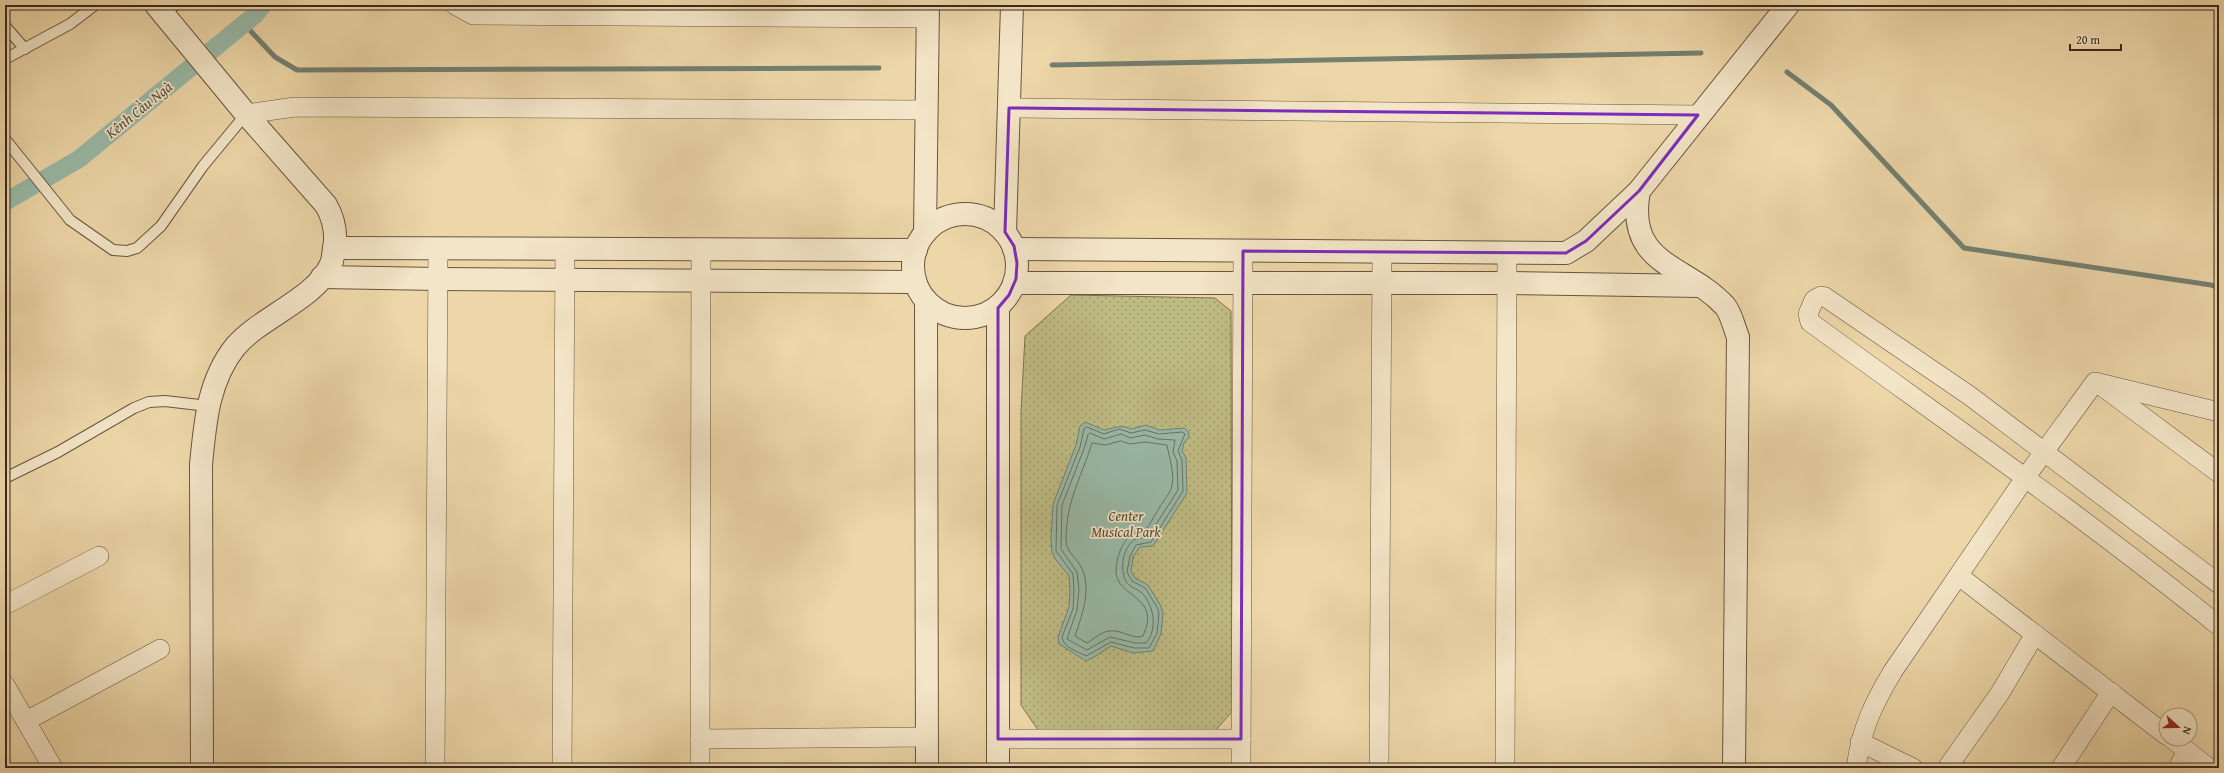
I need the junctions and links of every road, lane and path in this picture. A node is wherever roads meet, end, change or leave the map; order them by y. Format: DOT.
graph roads {
  1 [pos="95,5"];
  2 [pos="454,5"];
  3 [pos="1012,5"];
  4 [pos="1788,5"];
  5 [pos="165,7"];
  6 [pos="560,10"];
  7 [pos="676,11"];
  8 [pos="791,11"];
  9 [pos="928,11"];
  10 [pos="5,26"];
  11 [pos="25,49"];
  12 [pos="5,59"];
  13 [pos="1009,108"];
  14 [pos="926,110"];
  15 [pos="246,114"];
  16 [pos="1698,115"];
  17 [pos="5,139"];
  18 [pos="1639,191"];
  19 [pos="1010,240"];
  20 [pos="920,241"];
  21 [pos="334,248"];
  22 [pos="438,249"];
  23 [pos="565,249"];
  24 [pos="701,249"];
  25 [pos="1243,251"];
  26 [pos="1382,253"];
  27 [pos="1507,254"];
  28 [pos="322,277"];
  29 [pos="438,279"];
  30 [pos="565,280"];
  31 [pos="702,280"];
  32 [pos="915,282"];
  33 [pos="1014,283"];
  34 [pos="1243,283"];
  35 [pos="1382,283"];
  36 [pos="1506,283"];
  37 [pos="1704,286"];
  38 [pos="926,301"];
  39 [pos="998,308"];
  40 [pos="2095,382"];
  41 [pos="208,406"];
  42 [pos="2219,412"];
  43 [pos="2045,452"];
  44 [pos="2219,473"];
  45 [pos="5,478"];
  46 [pos="2025,478"];
  47 [pos="99,556"];
  48 [pos="1959,576"];
  49 [pos="2219,584"];
  50 [pos="5,605"];
  51 [pos="2219,626"];
  52 [pos="2035,634"];
  53 [pos="160,649"];
  54 [pos="5,685"];
  55 [pos="2111,692"];
  56 [pos="26,721"];
  57 [pos="2158,729"];
  58 [pos="927,737"];
  59 [pos="700,739"];
  60 [pos="998,739"];
  61 [pos="1241,739"];
  62 [pos="1860,742"];
  63 [pos="2182,747"];
  64 [pos="2187,751"];
  65 [pos="53,768"];
  66 [pos="202,768"];
  67 [pos="435,768"];
  68 [pos="562,768"];
  69 [pos="700,768"];
  70 [pos="927,768"];
  71 [pos="998,768"];
  72 [pos="1241,768"];
  73 [pos="1379,768"];
  74 [pos="1505,768"];
  75 [pos="1734,768"];
  76 [pos="1856,768"];
  77 [pos="1914,768"];
  78 [pos="1947,768"];
  79 [pos="2062,768"];
  80 [pos="2178,768"];
  81 [pos="2209,768"];
  1 -- 11 [label="lane"];
  2 -- 6 [label="street"];
  3 -- 13 [label="street"];
  4 -- 16 [label="street"];
  5 -- 15 [label="street"];
  6 -- 7 [label="street"];
  7 -- 8 [label="street"];
  8 -- 9 [label="street"];
  9 -- 14 [label="street"];
  10 -- 11 [label="lane"];
  11 -- 12 [label="lane"];
  13 -- 16 [label="street"];
  13 -- 19 [label="street"];
  14 -- 15 [label="street"];
  14 -- 20 [label="street"];
  15 -- 17 [label="lane"];
  15 -- 21 [label="street"];
  16 -- 18 [label="street"];
  18 -- 27 [label="street"];
  18 -- 37 [label="street"];
  19 -- 20 [label="street"];
  19 -- 25 [label="street"];
  19 -- 33 [label="street"];
  20 -- 24 [label="street"];
  20 -- 32 [label="street"];
  21 -- 22 [label="street"];
  21 -- 28 [label="street"];
  22 -- 23 [label="street"];
  22 -- 29 [label="street"];
  23 -- 24 [label="street"];
  23 -- 30 [label="street"];
  24 -- 31 [label="street"];
  25 -- 26 [label="street"];
  25 -- 34 [label="street"];
  26 -- 27 [label="street"];
  26 -- 35 [label="street"];
  27 -- 36 [label="street"];
  28 -- 29 [label="street"];
  28 -- 41 [label="street"];
  29 -- 30 [label="street"];
  29 -- 67 [label="street"];
  30 -- 31 [label="street"];
  30 -- 68 [label="street"];
  31 -- 32 [label="street"];
  31 -- 59 [label="street"];
  32 -- 38 [label="street"];
  33 -- 34 [label="street"];
  33 -- 39 [label="street"];
  34 -- 35 [label="street"];
  34 -- 61 [label="street"];
  35 -- 36 [label="street"];
  35 -- 73 [label="street"];
  36 -- 37 [label="street"];
  36 -- 74 [label="street"];
  37 -- 75 [label="street"];
  38 -- 39 [label="street"];
  38 -- 58 [label="street"];
  39 -- 60 [label="street"];
  40 -- 42 [label="street"];
  40 -- 43 [label="street"];
  40 -- 44 [label="street"];
  41 -- 45 [label="lane"];
  41 -- 66 [label="street"];
  43 -- 46 [label="street"];
  43 -- 46 [label="street"];
  43 -- 49 [label="street"];
  46 -- 48 [label="street"];
  46 -- 51 [label="street"];
  47 -- 50 [label="street"];
  48 -- 52 [label="street"];
  48 -- 62 [label="street"];
  52 -- 55 [label="street"];
  52 -- 78 [label="street"];
  53 -- 56 [label="street"];
  54 -- 56 [label="street"];
  55 -- 57 [label="street"];
  55 -- 79 [label="street"];
  56 -- 65 [label="street"];
  58 -- 59 [label="street"];
  58 -- 70 [label="street"];
  59 -- 69 [label="street"];
  60 -- 61 [label="street"];
  60 -- 71 [label="street"];
  61 -- 72 [label="street"];
  62 -- 76 [label="street"];
  62 -- 77 [label="street"];
  63 -- 64 [label="street"];
  64 -- 80 [label="street"];
  64 -- 81 [label="street"];
}
